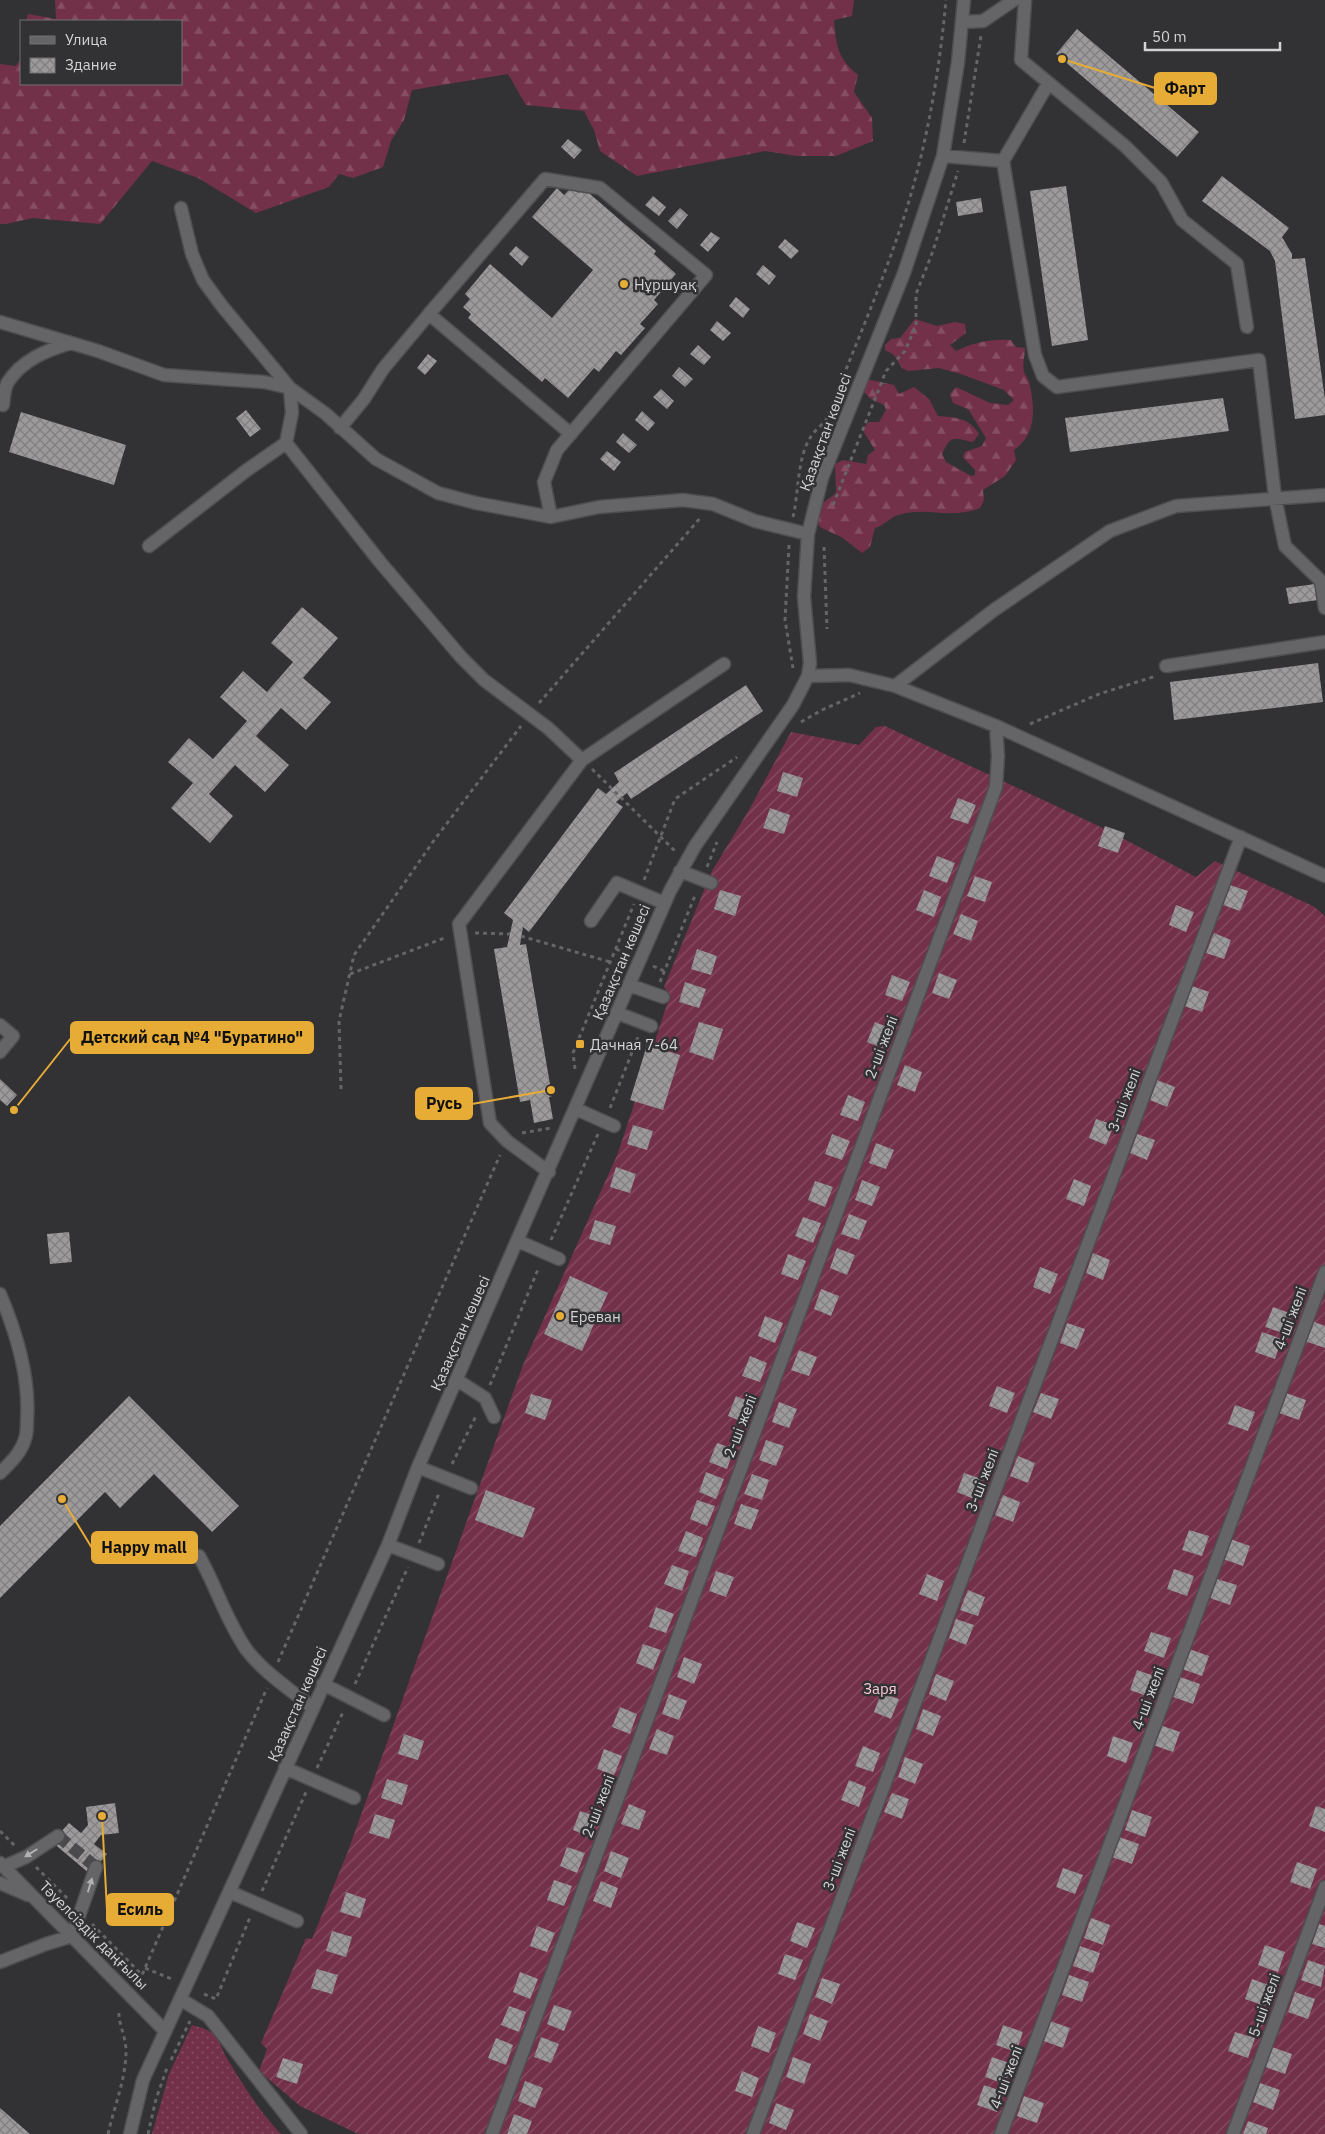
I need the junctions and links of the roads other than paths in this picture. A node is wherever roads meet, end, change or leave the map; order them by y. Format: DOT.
graph roads {
  1 [pos="964,0"];
  2 [pos="1014,0"];
  3 [pos="1025,0"];
  4 [pos="962,22"];
  5 [pos="1048,84"];
  6 [pos="943,156"];
  7 [pos="1003,161"];
  8 [pos="181,208"];
  9 [pos="429,314"];
  10 [pos="0,322"];
  11 [pos="1247,327"];
  12 [pos="71,343"];
  13 [pos="290,388"];
  14 [pos="3,405"];
  15 [pos="340,428"];
  16 [pos="571,434"];
  17 [pos="286,443"];
  18 [pos="1325,494"];
  19 [pos="1275,497"];
  20 [pos="551,517"];
  21 [pos="808,534"];
  22 [pos="149,546"];
  23 [pos="1325,608"];
  24 [pos="1325,642"];
  25 [pos="724,664"];
  26 [pos="1166,666"];
  27 [pos="801,677"];
  28 [pos="895,686"];
  29 [pos="996,726"];
  30 [pos="582,760"];
  31 [pos="1241,836"];
  32 [pos="683,867"];
  33 [pos="1325,876"];
  34 [pos="706,881"];
  35 [pos="664,903"];
  36 [pos="590,922"];
  37 [pos="629,984"];
  38 [pos="659,996"];
  39 [pos="617,1013"];
  40 [pos="0,1025"];
  41 [pos="647,1025"];
  42 [pos="0,1052"];
  43 [pos="576,1109"];
  44 [pos="609,1123"];
  45 [pos="548,1172"];
  46 [pos="518,1241"];
  47 [pos="559,1259"];
  48 [pos="1325,1272"];
  49 [pos="0,1294"];
  50 [pos="457,1380"];
  51 [pos="494,1417"];
  52 [pos="418,1467"];
  53 [pos="0,1472"];
  54 [pos="471,1488"];
  55 [pos="388,1544"];
  56 [pos="199,1556"];
  57 [pos="438,1564"];
  58 [pos="323,1684"];
  59 [pos="313,1708"];
  60 [pos="384,1715"];
  61 [pos="285,1768"];
  62 [pos="354,1798"];
  63 [pos="58,1836"];
  64 [pos="2,1865"];
  65 [pos="96,1867"];
  66 [pos="0,1883"];
  67 [pos="1325,1888"];
  68 [pos="230,1892"];
  69 [pos="35,1898"];
  70 [pos="297,1921"];
  71 [pos="72,1936"];
  72 [pos="0,1962"];
  73 [pos="180,1999"];
  74 [pos="165,2031"];
  75 [pos="130,2134"];
  76 [pos="301,2134"];
  77 [pos="492,2134"];
  78 [pos="754,2134"];
  79 [pos="1002,2134"];
  80 [pos="1233,2134"];
  1 -- 4 [label="street, Қазақстан көшесі"];
  2 -- 4 [label="street"];
  3 -- 5 [label="street"];
  4 -- 6 [label="street, Қазақстан көшесі"];
  5 -- 7 [label="street"];
  5 -- 11 [label="street"];
  6 -- 7 [label="street"];
  6 -- 21 [label="street, Қазақстан көшесі"];
  7 -- 19 [label="street"];
  8 -- 13 [label="street"];
  9 -- 15 [label="street"];
  9 -- 16 [label="street"];
  9 -- 16 [label="street"];
  10 -- 12 [label="street"];
  12 -- 13 [label="street"];
  12 -- 14 [label="street"];
  13 -- 15 [label="street"];
  13 -- 17 [label="street"];
  15 -- 20 [label="street"];
  16 -- 20 [label="street"];
  17 -- 22 [label="street"];
  17 -- 30 [label="street"];
  18 -- 19 [label="street"];
  19 -- 23 [label="street"];
  19 -- 28 [label="street"];
  20 -- 21 [label="street"];
  21 -- 27 [label="street, Қазақстан көшесі"];
  24 -- 26 [label="street"];
  25 -- 30 [label="street"];
  27 -- 28 [label="street"];
  27 -- 32 [label="street, Қазақстан көшесі"];
  28 -- 29 [label="street"];
  29 -- 31 [label="street"];
  29 -- 77 [label="street, 2-ші желі"];
  30 -- 45 [label="street"];
  31 -- 33 [label="street"];
  31 -- 78 [label="street, 3-ші желі"];
  32 -- 34 [label="street"];
  32 -- 35 [label="street, Қазақстан көшесі"];
  35 -- 36 [label="street"];
  35 -- 37 [label="street, Қазақстан көшесі"];
  37 -- 38 [label="street"];
  37 -- 39 [label="street, Қазақстан көшесі"];
  39 -- 41 [label="street"];
  39 -- 43 [label="street, Қазақстан көшесі"];
  40 -- 42 [label="street"];
  43 -- 44 [label="street"];
  43 -- 45 [label="street, Қазақстан көшесі"];
  45 -- 46 [label="street, Қазақстан көшесі"];
  46 -- 47 [label="street"];
  46 -- 50 [label="street, Қазақстан көшесі"];
  48 -- 79 [label="street, 4-ші желі"];
  49 -- 53 [label="street"];
  50 -- 51 [label="street"];
  50 -- 52 [label="street, Қазақстан көшесі"];
  52 -- 54 [label="street"];
  52 -- 55 [label="street, Қазақстан көшесі"];
  55 -- 57 [label="street"];
  55 -- 58 [label="street, Қазақстан көшесі"];
  56 -- 59 [label="street"];
  58 -- 59 [label="street, Қазақстан көшесі"];
  58 -- 60 [label="street"];
  59 -- 61 [label="street, Қазақстан көшесі"];
  61 -- 62 [label="street"];
  61 -- 68 [label="street, Қазақстан көшесі"];
  63 -- 64 [label="street, one-way"];
  64 -- 69 [label="street, Тәуелсіздік даңғылы"];
  71 -- 65 [label="street, one-way"];
  66 -- 69 [label="street"];
  67 -- 80 [label="street, 5-ші желі"];
  68 -- 70 [label="street"];
  68 -- 73 [label="street, Қазақстан көшесі"];
  69 -- 71 [label="street, Тәуелсіздік даңғылы"];
  71 -- 72 [label="street"];
  71 -- 74 [label="street, Тәуелсіздік даңғылы"];
  73 -- 74 [label="street, Қазақстан көшесі"];
  73 -- 76 [label="street"];
  74 -- 75 [label="street, Қазақстан көшесі"];
}
